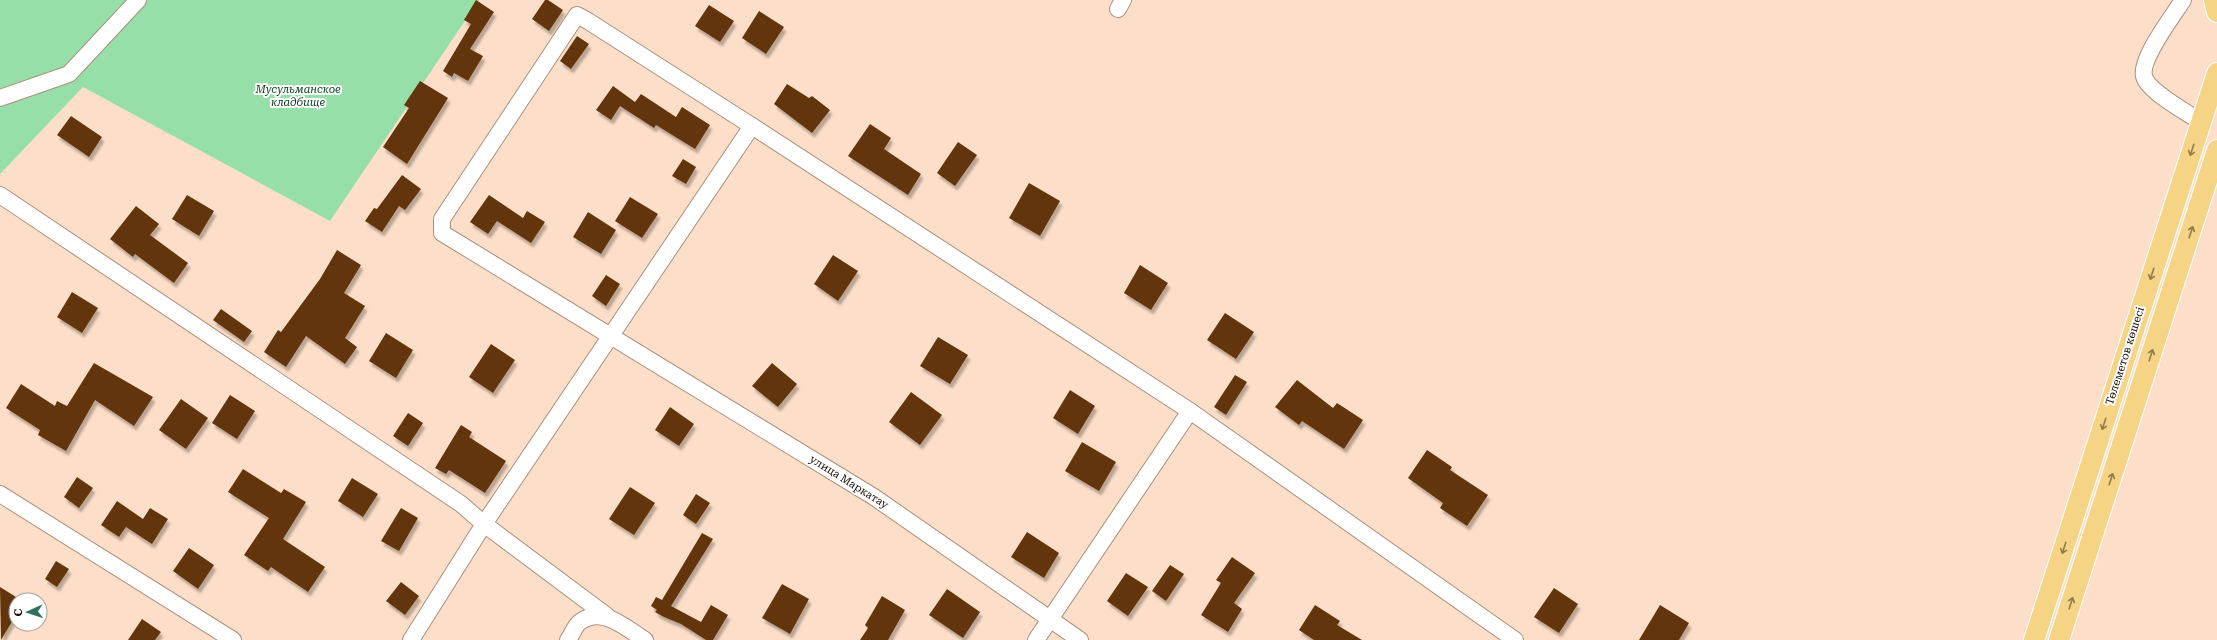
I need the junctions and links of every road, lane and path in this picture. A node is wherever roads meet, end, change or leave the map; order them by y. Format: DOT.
graph roads {
  1 [pos="138,0"];
  2 [pos="2183,0"];
  3 [pos="2214,0"];
  4 [pos="2217,12"];
  5 [pos="2217,73"];
  6 [pos="0,98"];
  7 [pos="2201,122"];
  8 [pos="752,126"];
  9 [pos="2217,150"];
  10 [pos="0,194"];
  11 [pos="610,336"];
  12 [pos="1190,411"];
  13 [pos="0,494"];
  14 [pos="484,524"];
  15 [pos="608,616"];
  16 [pos="1049,620"];
  17 [pos="233,640"];
  18 [pos="411,640"];
  19 [pos="568,640"];
  20 [pos="644,640"];
  21 [pos="1036,640"];
  22 [pos="1080,640"];
  23 [pos="1515,640"];
  24 [pos="2034,640"];
  25 [pos="2059,640"];
  1 -- 6 [label="street"];
  2 -- 7 [label="street"];
  3 -- 4 [label="main road"];
  5 -- 7 [label="main road, Төлеметов көшесі"];
  7 -- 24 [label="main road, Төлеметов көшесі, one-way"];
  8 -- 11 [label="street"];
  8 -- 11 [label="street, улица Маркатау"];
  8 -- 12 [label="street"];
  25 -- 9 [label="main road, one-way"];
  10 -- 14 [label="street"];
  11 -- 14 [label="street"];
  11 -- 16 [label="street, улица Маркатау"];
  12 -- 16 [label="street"];
  12 -- 23 [label="street"];
  13 -- 17 [label="street"];
  14 -- 15 [label="street"];
  14 -- 18 [label="street"];
  15 -- 19 [label="street"];
  15 -- 20 [label="street"];
  16 -- 21 [label="street"];
  16 -- 22 [label="street, улица Маркатау"];
}
